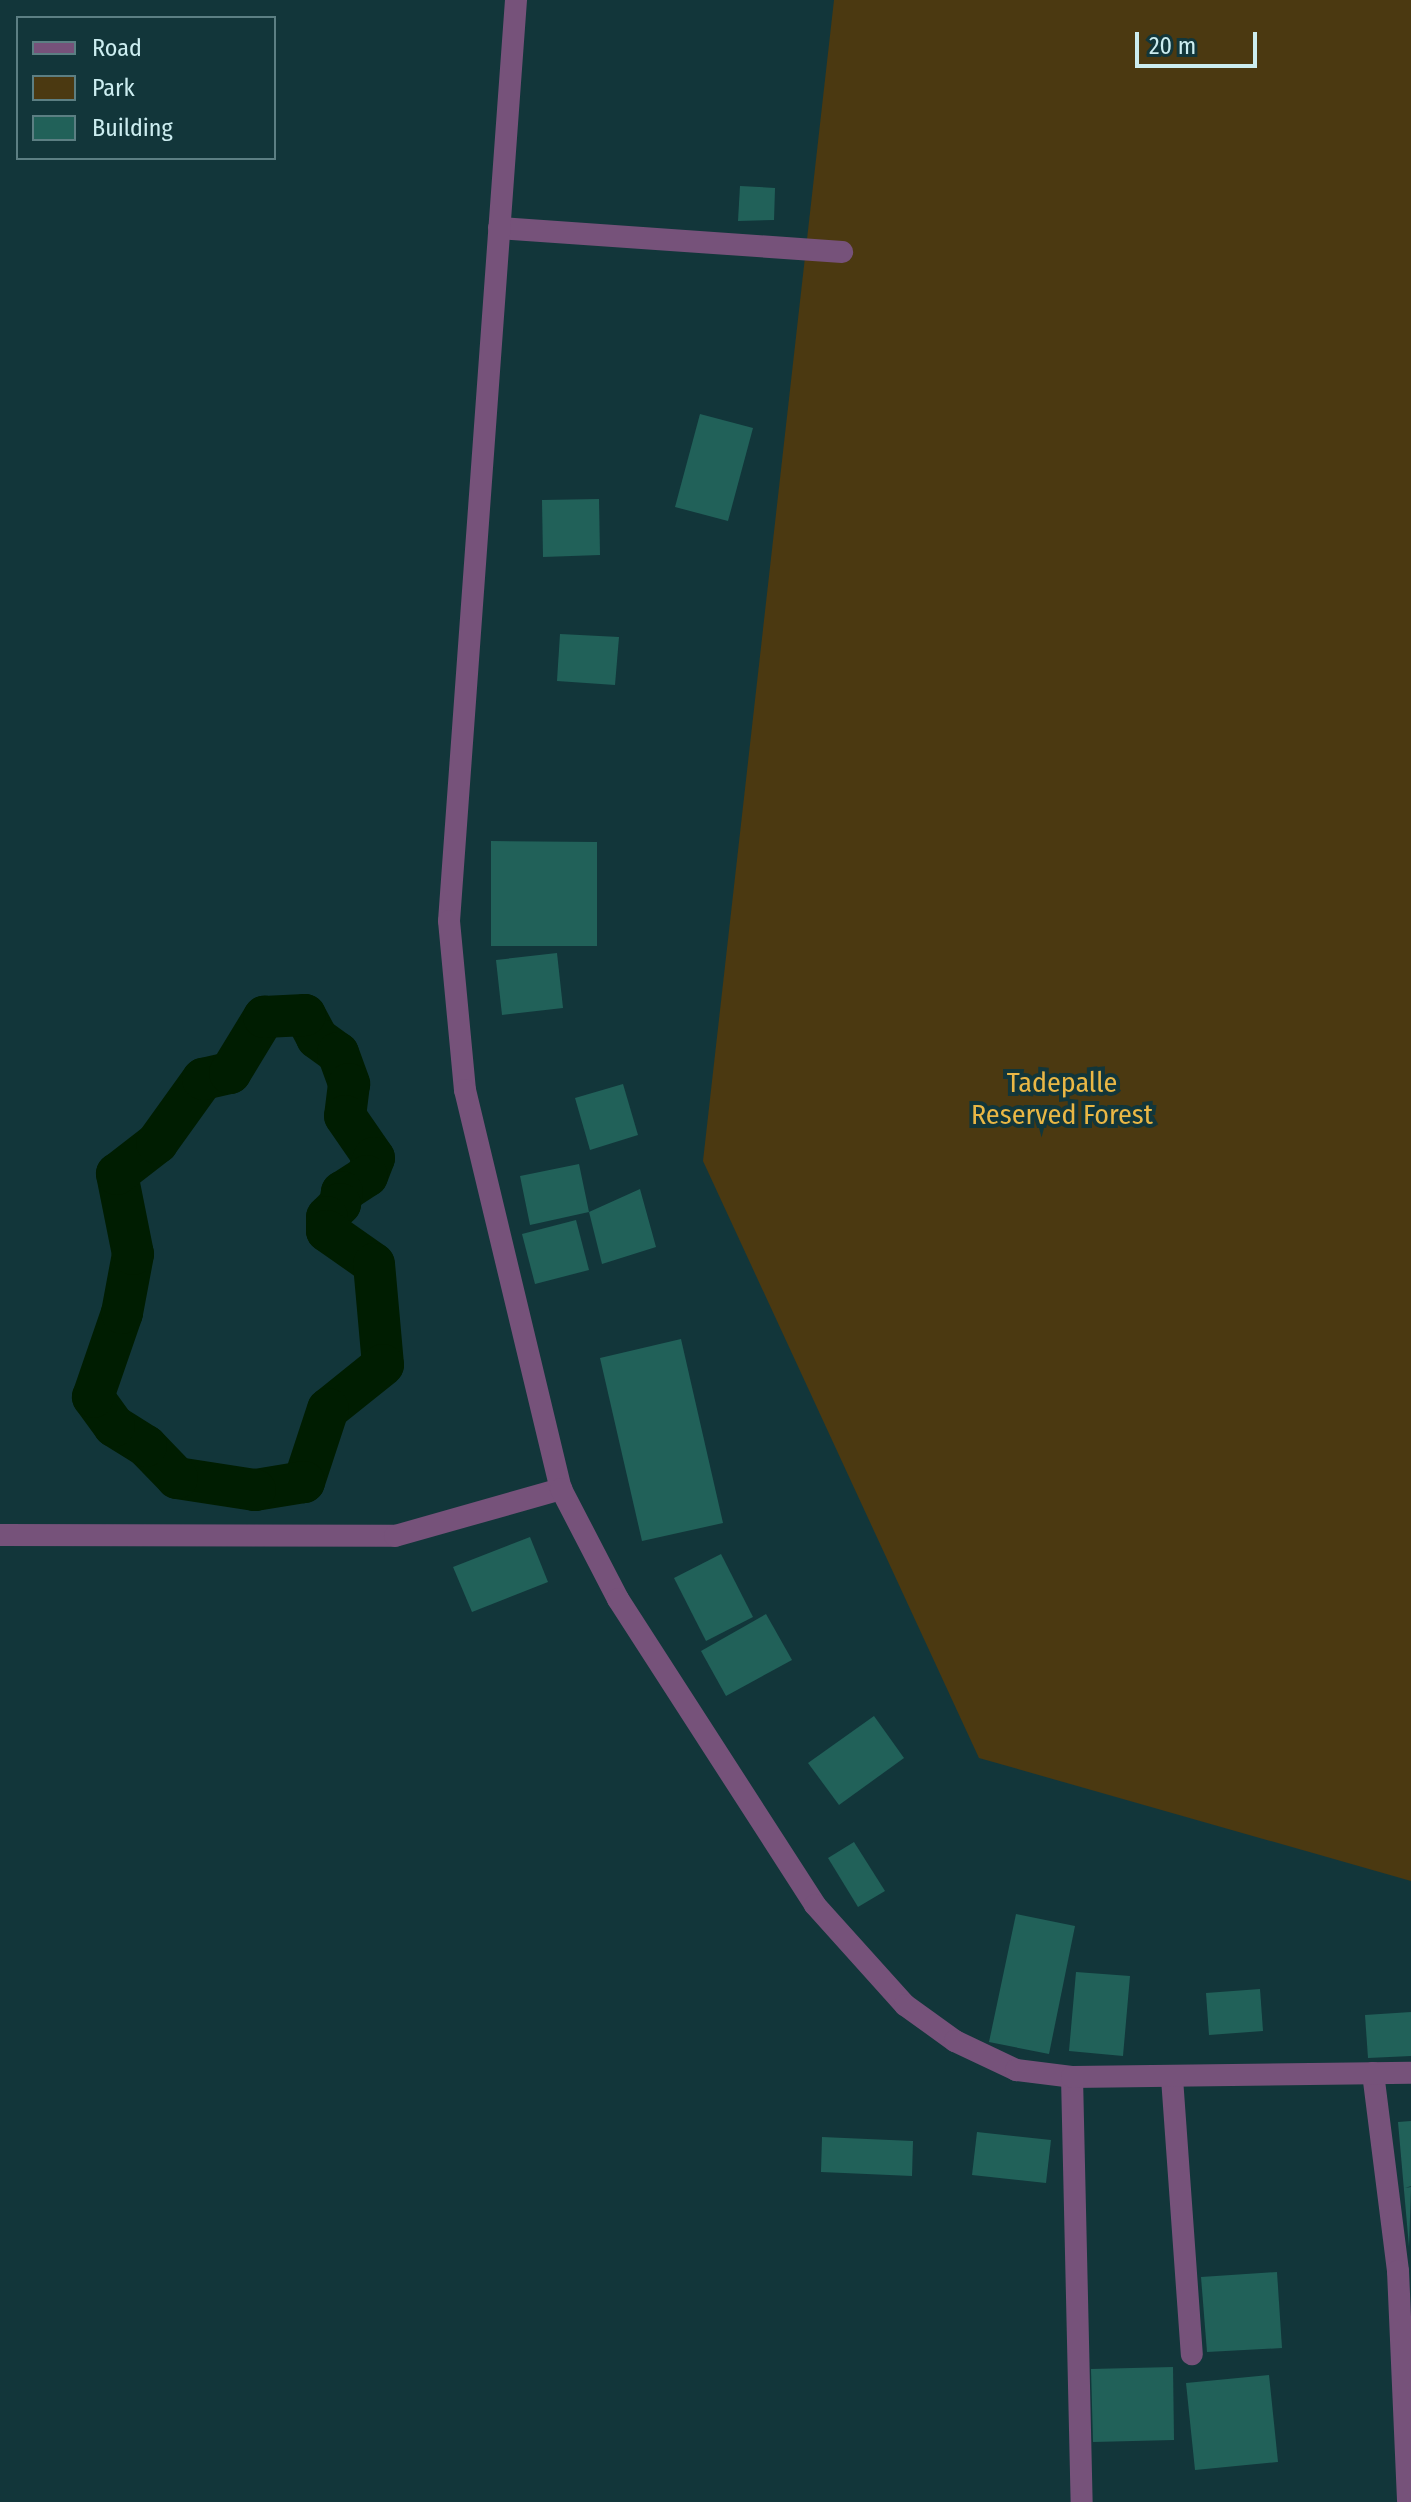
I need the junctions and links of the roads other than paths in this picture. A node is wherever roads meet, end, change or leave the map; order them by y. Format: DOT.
graph roads {
  1 [pos="516,0"];
  2 [pos="499,228"];
  3 [pos="842,252"];
  4 [pos="561,1489"];
  5 [pos="0,1535"];
  6 [pos="1373,2073"];
  7 [pos="1411,2073"];
  8 [pos="1072,2077"];
  9 [pos="1172,2078"];
  10 [pos="1192,2354"];
  11 [pos="1082,2502"];
  12 [pos="1408,2502"];
  1 -- 2 [label="street"];
  2 -- 3 [label="street"];
  2 -- 4 [label="street"];
  4 -- 5 [label="street"];
  4 -- 8 [label="street"];
  6 -- 7 [label="street"];
  6 -- 9 [label="street"];
  6 -- 12 [label="street"];
  8 -- 9 [label="street"];
  8 -- 11 [label="street"];
  9 -- 10 [label="street"];
}
